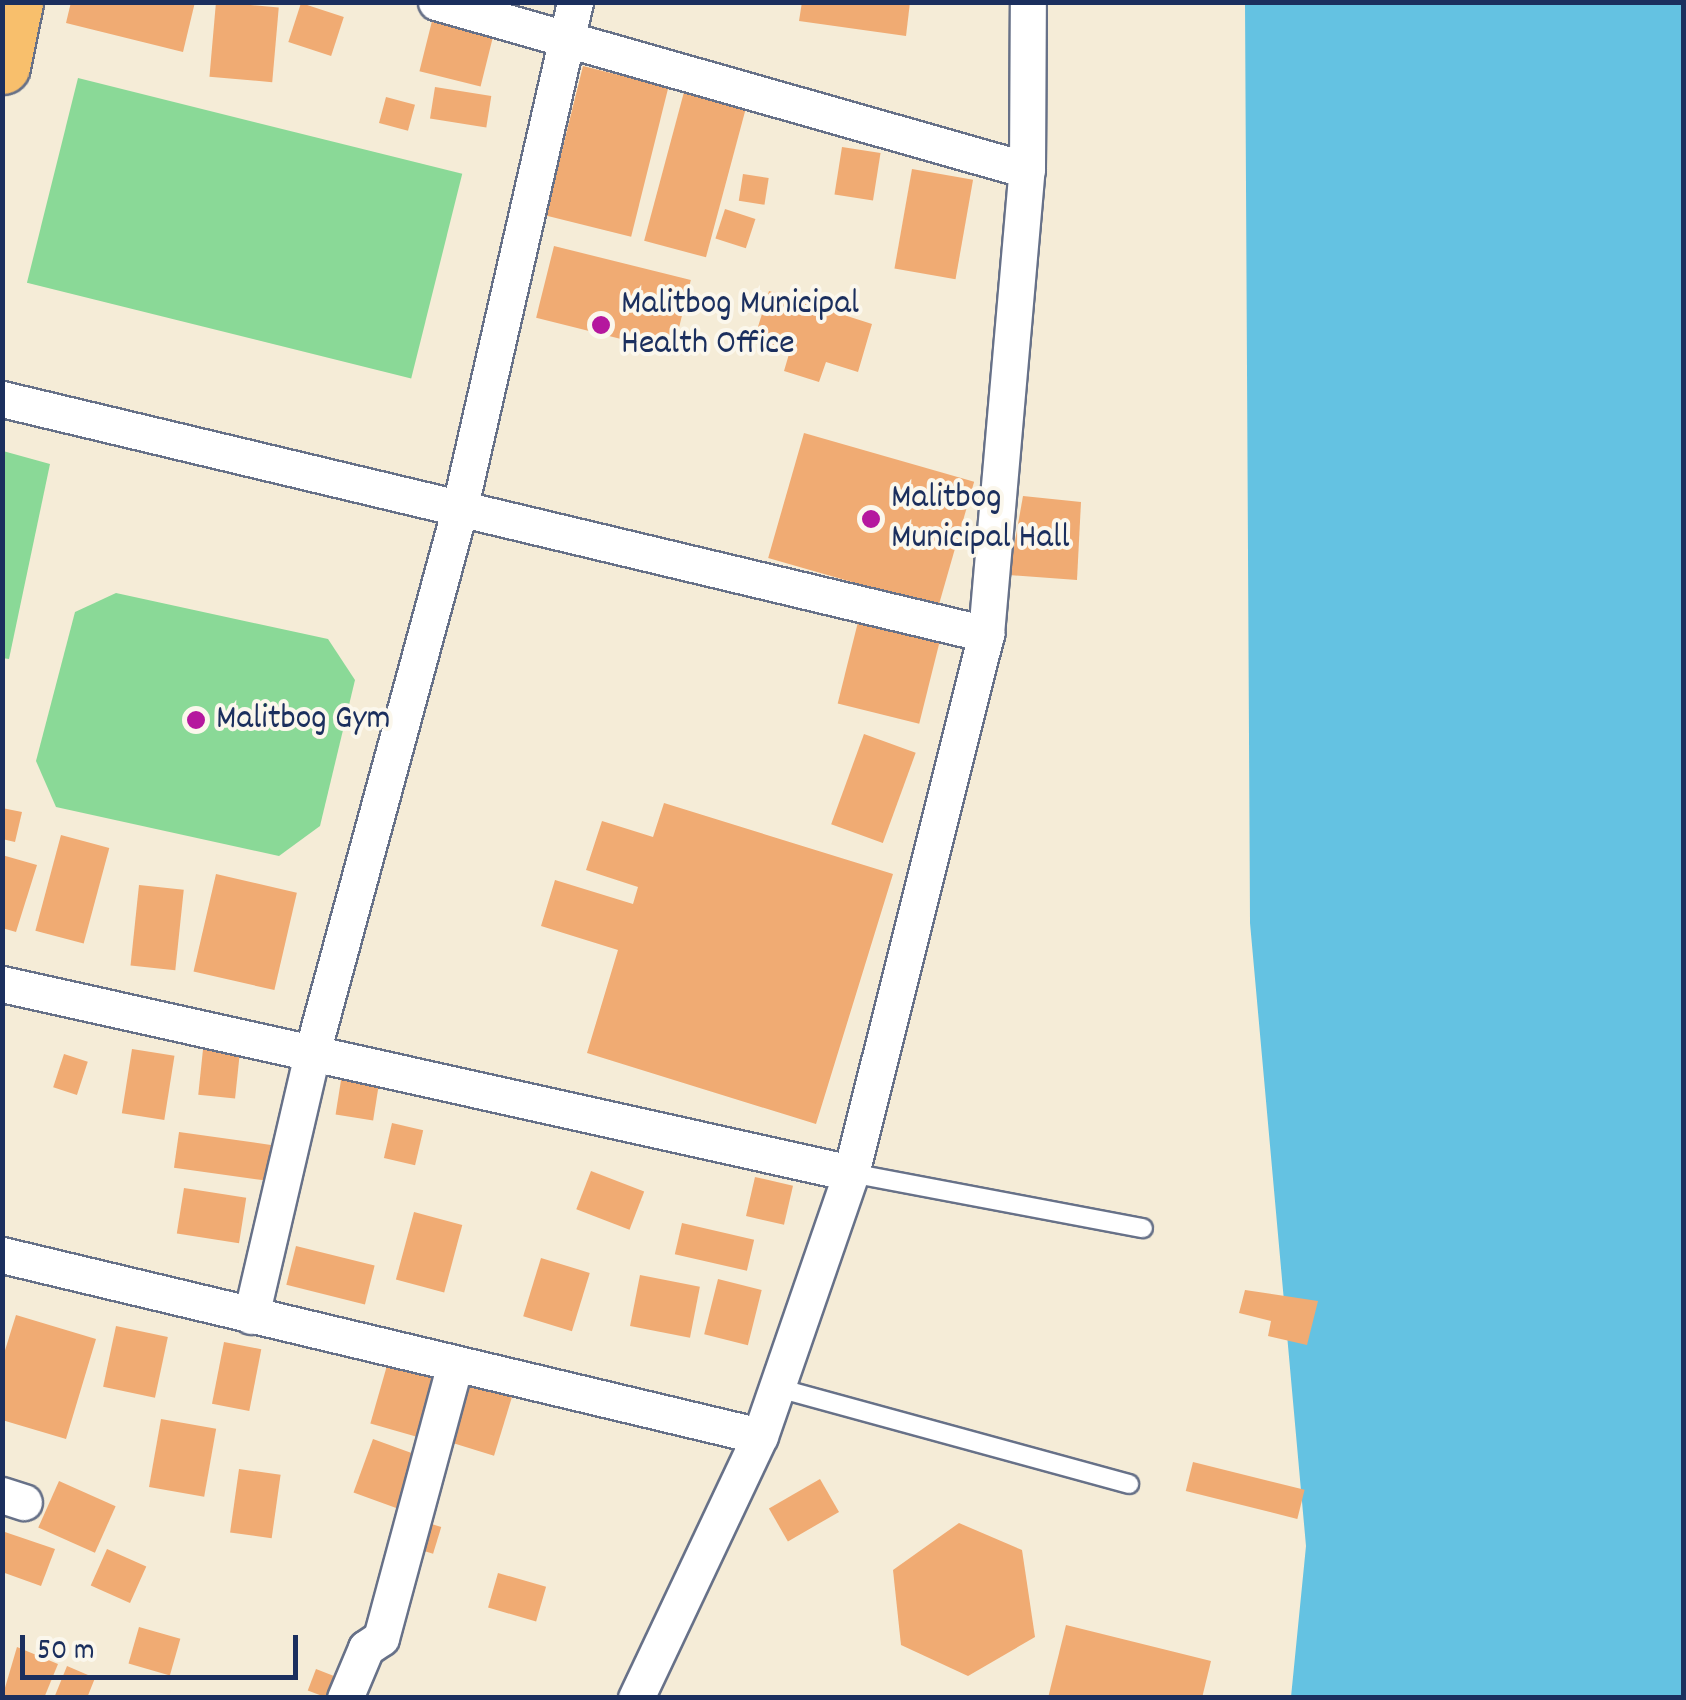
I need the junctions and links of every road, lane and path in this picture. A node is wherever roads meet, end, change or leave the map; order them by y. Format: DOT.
graph roads {
  1 [pos="15,2"];
  2 [pos="436,2"];
  3 [pos="1028,2"];
  4 [pos="572,20"];
  5 [pos="2,66"];
  6 [pos="1026,170"];
  7 [pos="2,399"];
  8 [pos="458,514"];
  9 [pos="986,634"];
  10 [pos="2,984"];
  11 [pos="313,1049"];
  12 [pos="851,1172"];
  13 [pos="1143,1228"];
  14 [pos="2,1255"];
  15 [pos="251,1316"];
  16 [pos="456,1364"];
  17 [pos="778,1388"];
  18 [pos="760,1436"];
  19 [pos="1129,1484"];
  20 [pos="345,1698"];
  21 [pos="636,1698"];
  1 -- 5 [label="main road"];
  2 -- 4 [label="street"];
  3 -- 6 [label="street"];
  4 -- 6 [label="street"];
  4 -- 8 [label="street"];
  6 -- 9 [label="street"];
  7 -- 8 [label="street"];
  8 -- 9 [label="street"];
  8 -- 11 [label="street"];
  9 -- 12 [label="street"];
  10 -- 11 [label="street"];
  11 -- 12 [label="street"];
  11 -- 15 [label="street"];
  12 -- 13 [label="lane"];
  12 -- 17 [label="street"];
  14 -- 15 [label="street"];
  15 -- 16 [label="street"];
  16 -- 18 [label="street"];
  16 -- 20 [label="street"];
  17 -- 18 [label="street"];
  17 -- 19 [label="lane"];
  18 -- 21 [label="street"];
}
